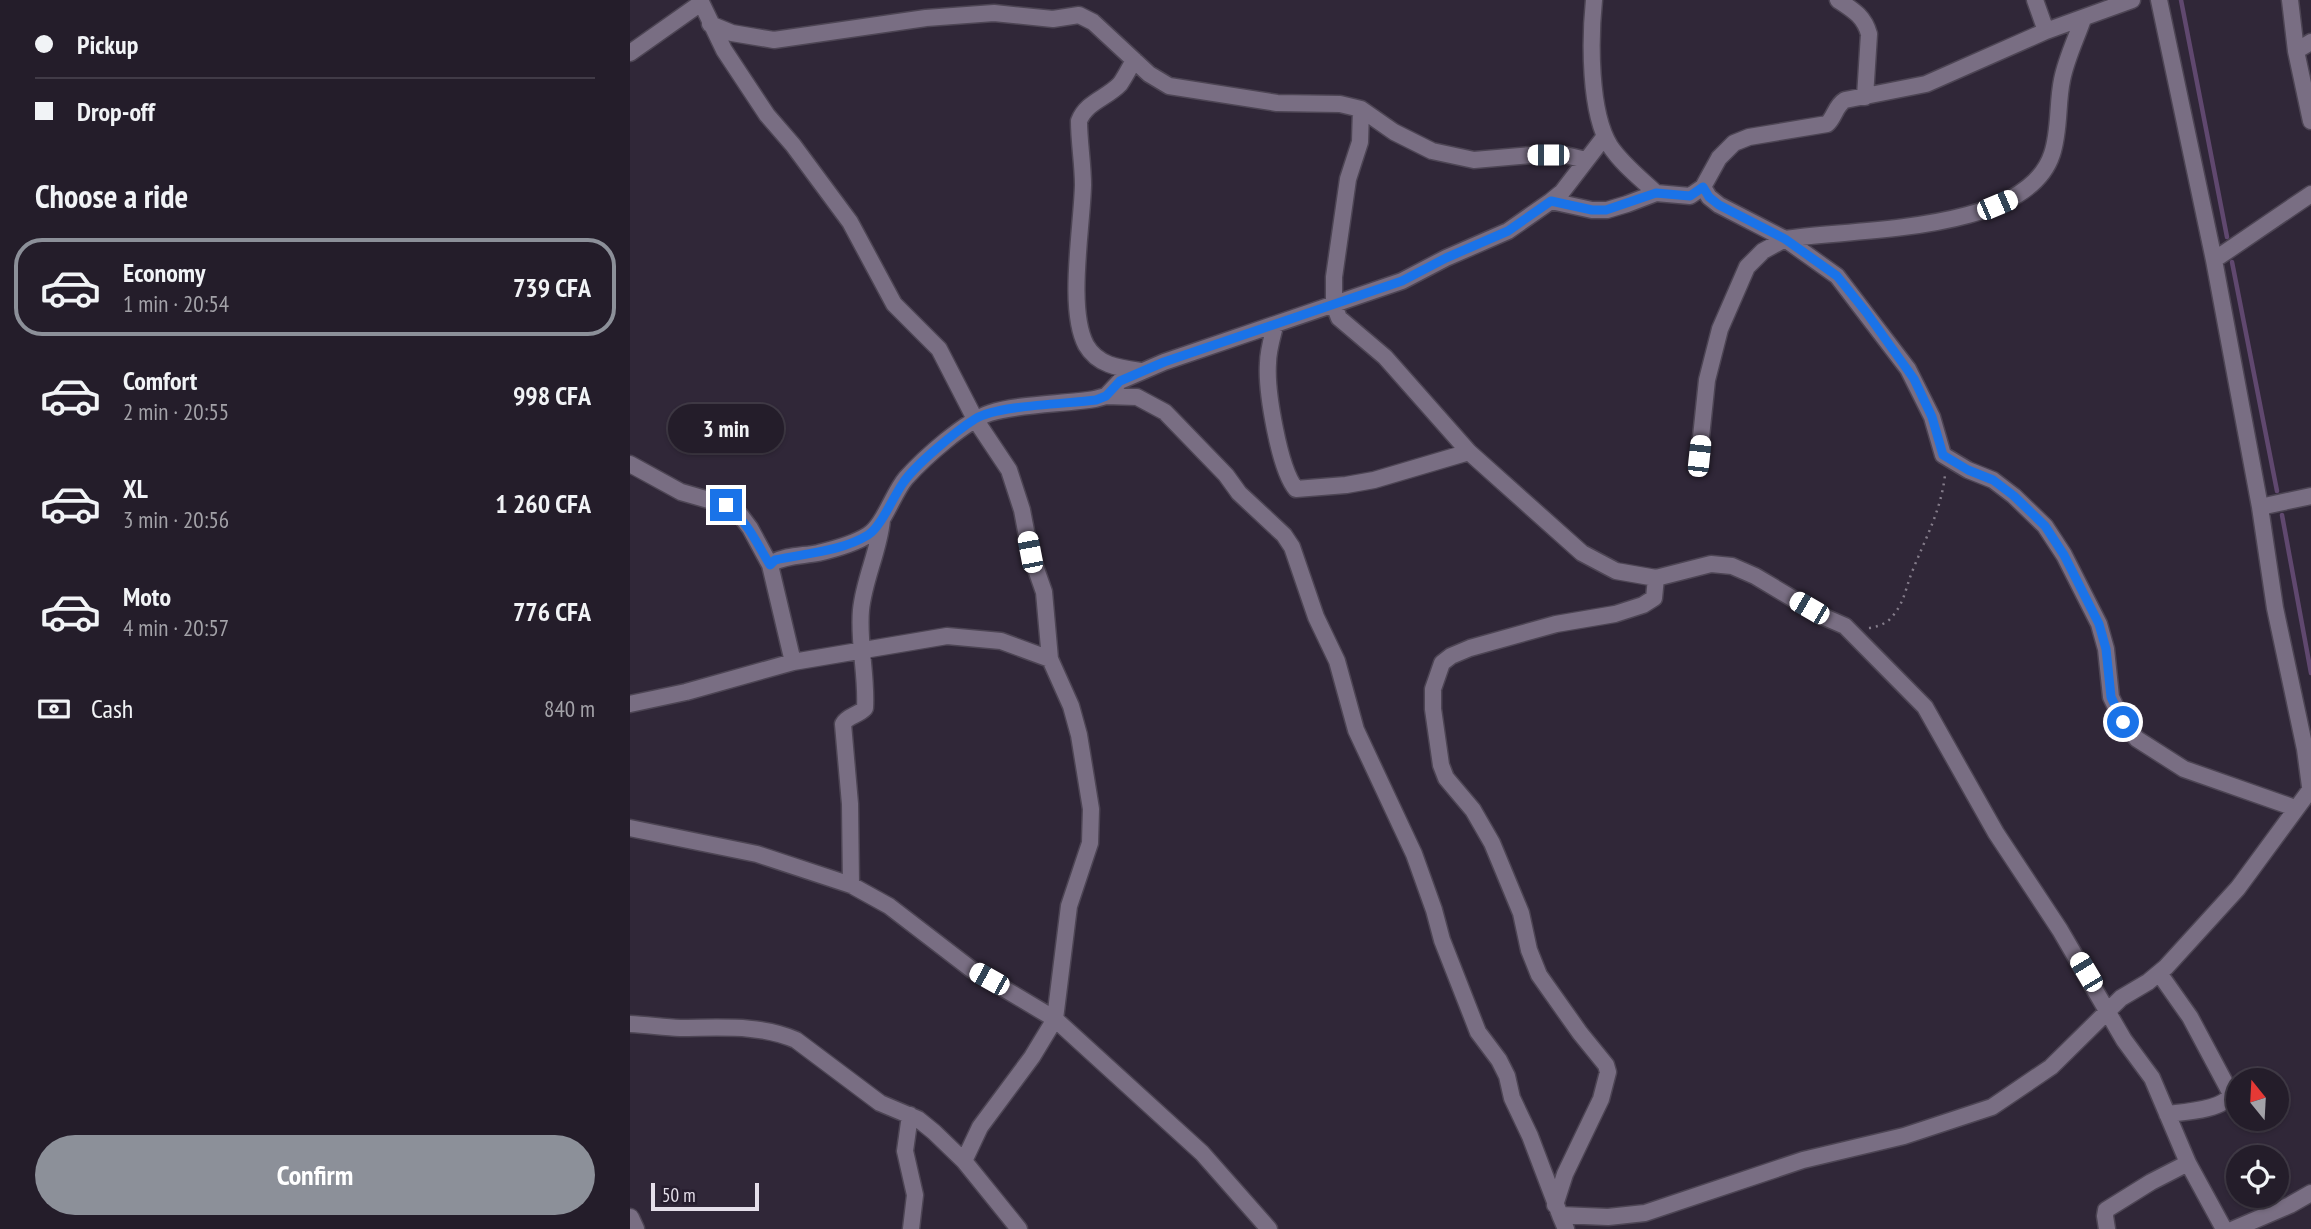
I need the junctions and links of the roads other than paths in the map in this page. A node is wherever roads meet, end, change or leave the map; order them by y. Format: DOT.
graph roads {
  1 [pos="1594,0"];
  2 [pos="1839,0"];
  3 [pos="2035,0"];
  4 [pos="2132,0"];
  5 [pos="2159,0"];
  6 [pos="2290,0"];
  7 [pos="700,1"];
  8 [pos="2083,19"];
  9 [pos="710,24"];
  10 [pos="2046,31"];
  11 [pos="2311,42"];
  12 [pos="2295,51"];
  13 [pos="630,53"];
  14 [pos="1134,60"];
  15 [pos="1865,97"];
  16 [pos="1362,109"];
  17 [pos="2311,121"];
  18 [pos="1605,136"];
  19 [pos="1586,160"];
  20 [pos="1703,187"];
  21 [pos="1656,193"];
  22 [pos="2311,194"];
  23 [pos="1551,201"];
  24 [pos="1785,239"];
  25 [pos="2214,260"];
  26 [pos="1334,305"];
  27 [pos="1275,326"];
  28 [pos="1142,371"];
  29 [pos="1106,396"];
  30 [pos="975,419"];
  31 [pos="1469,452"];
  32 [pos="1699,456"];
  33 [pos="630,464"];
  34 [pos="2311,496"];
  35 [pos="2260,507"];
  36 [pos="882,520"];
  37 [pos="770,565"];
  38 [pos="1656,578"];
  39 [pos="861,650"];
  40 [pos="1051,659"];
  41 [pos="793,662"];
  42 [pos="630,704"];
  43 [pos="2308,749"];
  44 [pos="2310,792"];
  45 [pos="2295,808"];
  46 [pos="630,828"];
  47 [pos="851,885"];
  48 [pos="2159,973"];
  49 [pos="2107,1011"];
  50 [pos="1055,1019"];
  51 [pos="630,1024"];
  52 [pos="2167,1114"];
  53 [pos="910,1115"];
  54 [pos="964,1161"];
  55 [pos="2188,1163"];
  56 [pos="2311,1193"];
  57 [pos="1560,1216"];
  58 [pos="630,1218"];
  59 [pos="635,1229"];
  60 [pos="911,1229"];
  61 [pos="1019,1229"];
  62 [pos="1269,1229"];
  63 [pos="2107,1229"];
  64 [pos="2224,1229"];
  65 [pos="2234,1229"];
  1 -- 18 [label="street"];
  2 -- 15 [label="street"];
  3 -- 10 [label="street"];
  4 -- 8 [label="street"];
  5 -- 25 [label="street"];
  6 -- 12 [label="street"];
  7 -- 9 [label="street"];
  7 -- 13 [label="street"];
  8 -- 10 [label="street"];
  8 -- 24 [label="street"];
  9 -- 14 [label="street"];
  9 -- 30 [label="street"];
  10 -- 15 [label="street"];
  11 -- 12 [label="street"];
  12 -- 17 [label="street"];
  14 -- 16 [label="street"];
  14 -- 28 [label="street"];
  15 -- 20 [label="street"];
  16 -- 19 [label="street"];
  16 -- 26 [label="street"];
  18 -- 19 [label="street"];
  18 -- 21 [label="street"];
  19 -- 23 [label="street"];
  20 -- 21 [label="street"];
  20 -- 24 [label="street"];
  21 -- 23 [label="street"];
  22 -- 25 [label="street"];
  23 -- 26 [label="street"];
  24 -- 32 [label="street"];
  24 -- 45 [label="street"];
  25 -- 35 [label="street"];
  26 -- 27 [label="street"];
  26 -- 31 [label="street"];
  27 -- 28 [label="street"];
  27 -- 31 [label="street"];
  28 -- 29 [label="street"];
  29 -- 30 [label="street"];
  29 -- 57 [label="street"];
  30 -- 36 [label="street"];
  30 -- 40 [label="street"];
  31 -- 38 [label="street"];
  33 -- 37 [label="street"];
  34 -- 35 [label="street"];
  35 -- 43 [label="street"];
  36 -- 37 [label="street"];
  36 -- 39 [label="street"];
  37 -- 41 [label="street"];
  38 -- 49 [label="street"];
  38 -- 57 [label="street"];
  39 -- 40 [label="street"];
  39 -- 41 [label="street"];
  39 -- 47 [label="street"];
  40 -- 50 [label="street"];
  41 -- 42 [label="street"];
  43 -- 44 [label="street"];
  44 -- 45 [label="street"];
  45 -- 48 [label="street"];
  46 -- 47 [label="street"];
  47 -- 50 [label="street"];
  48 -- 49 [label="street"];
  48 -- 52 [label="street"];
  49 -- 52 [label="street"];
  49 -- 57 [label="street"];
  50 -- 54 [label="street"];
  50 -- 62 [label="street"];
  51 -- 53 [label="street"];
  52 -- 55 [label="street"];
  53 -- 54 [label="street"];
  53 -- 60 [label="street"];
  54 -- 61 [label="street"];
  55 -- 63 [label="street"];
  55 -- 64 [label="street"];
  56 -- 65 [label="street"];
  58 -- 59 [label="street"];
}
